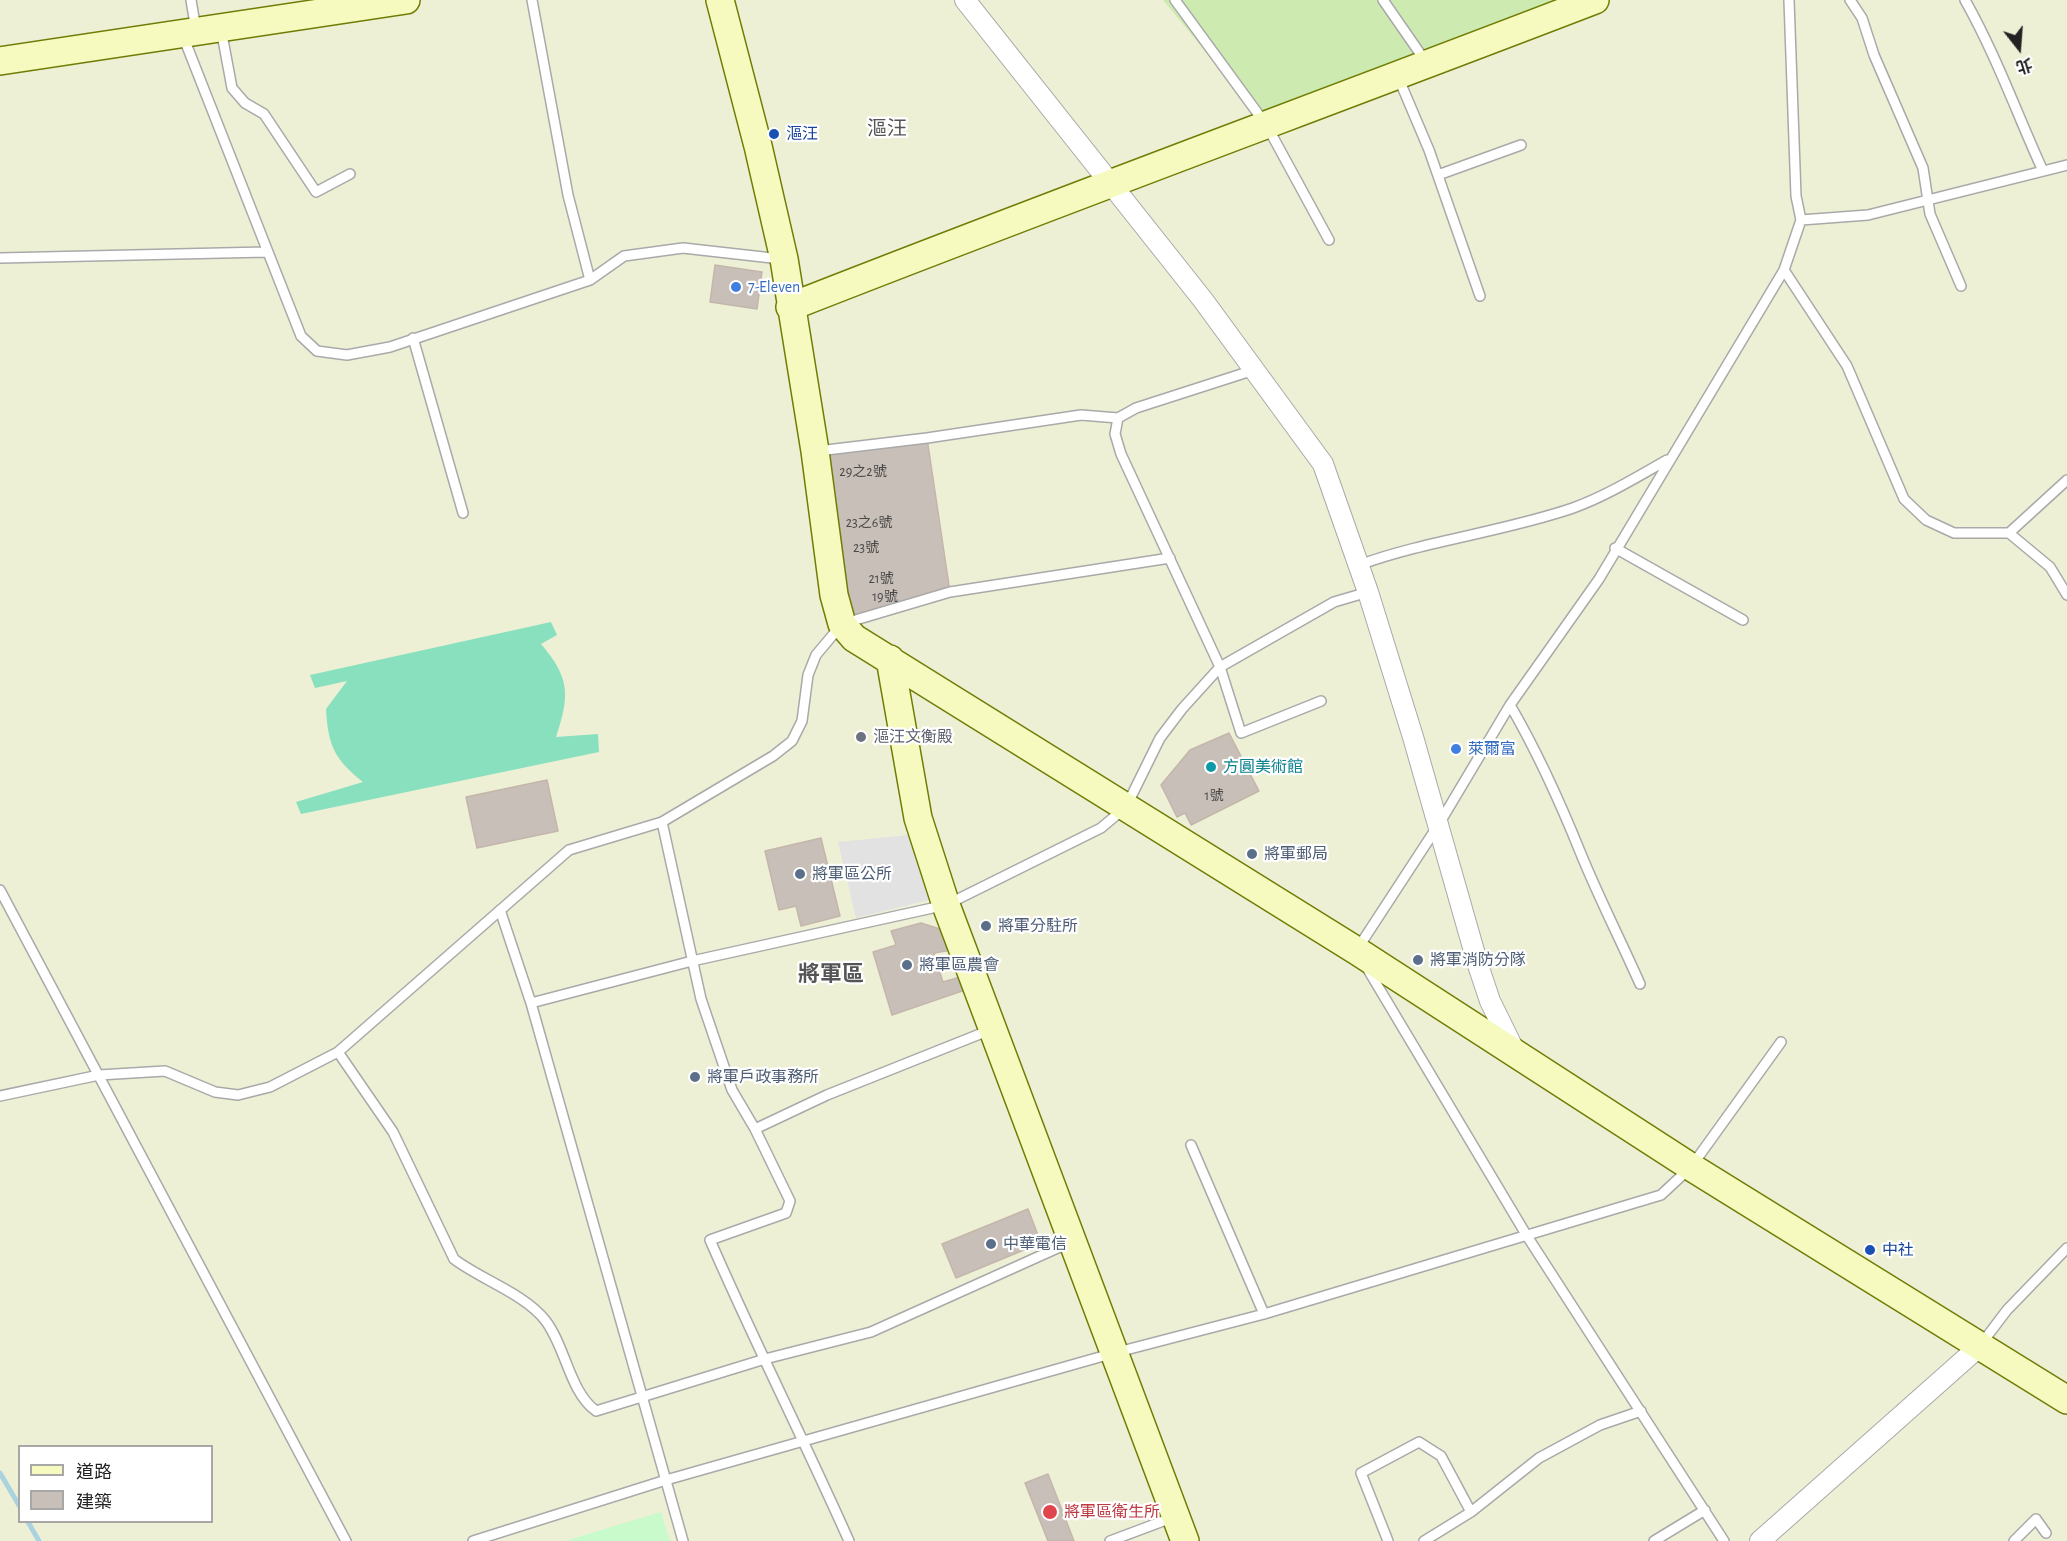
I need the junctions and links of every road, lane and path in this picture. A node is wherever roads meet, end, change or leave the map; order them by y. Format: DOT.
graph roads {
  1 [pos="191,0"];
  2 [pos="406,0"];
  3 [pos="532,0"];
  4 [pos="720,0"];
  5 [pos="965,0"];
  6 [pos="1175,0"];
  7 [pos="1383,0"];
  8 [pos="1595,0"];
  9 [pos="1788,0"];
  10 [pos="1850,0"];
  11 [pos="1965,0"];
  12 [pos="200,31"];
  13 [pos="0,61"];
  14 [pos="1428,64"];
  15 [pos="1398,77"];
  16 [pos="1267,126"];
  17 [pos="1521,145"];
  18 [pos="2067,165"];
  19 [pos="2043,171"];
  20 [pos="350,174"];
  21 [pos="1438,175"];
  22 [pos="1110,184"];
  23 [pos="1928,200"];
  24 [pos="1801,220"];
  25 [pos="1329,240"];
  26 [pos="266,252"];
  27 [pos="0,258"];
  28 [pos="784,259"];
  29 [pos="1784,270"];
  30 [pos="590,280"];
  31 [pos="1961,286"];
  32 [pos="1480,296"];
  33 [pos="790,307"];
  34 [pos="413,338"];
  35 [pos="1257,369"];
  36 [pos="1118,418"];
  37 [pos="815,452"];
  38 [pos="1668,460"];
  39 [pos="2067,480"];
  40 [pos="463,513"];
  41 [pos="2008,533"];
  42 [pos="1615,548"];
  43 [pos="1170,558"];
  44 [pos="1359,565"];
  45 [pos="1368,592"];
  46 [pos="2067,595"];
  47 [pos="1743,620"];
  48 [pos="842,624"];
  49 [pos="890,659"];
  50 [pos="1220,667"];
  51 [pos="1321,701"];
  52 [pos="1510,705"];
  53 [pos="1126,807"];
  54 [pos="662,822"];
  55 [pos="1439,824"];
  56 [pos="0,890"];
  57 [pos="946,905"];
  58 [pos="500,910"];
  59 [pos="1357,951"];
  60 [pos="692,961"];
  61 [pos="1640,984"];
  62 [pos="531,1003"];
  63 [pos="993,1029"];
  64 [pos="1781,1042"];
  65 [pos="338,1052"];
  66 [pos="1515,1052"];
  67 [pos="99,1075"];
  68 [pos="0,1095"];
  69 [pos="754,1129"];
  70 [pos="1191,1145"];
  71 [pos="1691,1167"];
  72 [pos="1527,1236"];
  73 [pos="1073,1241"];
  74 [pos="2067,1248"];
  75 [pos="1264,1314"];
  76 [pos="1980,1345"];
  77 [pos="1114,1353"];
  78 [pos="765,1359"];
  79 [pos="642,1398"];
  80 [pos="2067,1400"];
  81 [pos="1641,1411"];
  82 [pos="804,1440"];
  83 [pos="666,1480"];
  84 [pos="1706,1510"];
  85 [pos="1472,1512"];
  86 [pos="1180,1529"];
  87 [pos="2046,1533"];
  88 [pos="346,1541"];
  89 [pos="472,1541"];
  90 [pos="683,1541"];
  91 [pos="849,1541"];
  92 [pos="1110,1541"];
  93 [pos="1388,1541"];
  94 [pos="1424,1541"];
  95 [pos="1654,1541"];
  96 [pos="1724,1541"];
  97 [pos="1760,1541"];
  98 [pos="2014,1541"];
  1 -- 12 [label="lane"];
  2 -- 12 [label="street"];
  3 -- 30 [label="lane"];
  4 -- 28 [label="street"];
  5 -- 22 [label="street"];
  6 -- 16 [label="lane"];
  7 -- 14 [label="lane"];
  8 -- 14 [label="street"];
  9 -- 24 [label="lane"];
  10 -- 23 [label="lane"];
  11 -- 19 [label="lane"];
  12 -- 13 [label="street"];
  12 -- 20 [label="lane"];
  12 -- 26 [label="lane"];
  14 -- 15 [label="street"];
  15 -- 16 [label="street"];
  15 -- 21 [label="lane"];
  16 -- 22 [label="street"];
  16 -- 25 [label="lane"];
  17 -- 21 [label="lane"];
  18 -- 19 [label="lane"];
  19 -- 23 [label="lane"];
  21 -- 32 [label="lane"];
  22 -- 33 [label="street"];
  22 -- 35 [label="street"];
  23 -- 24 [label="lane"];
  23 -- 31 [label="lane"];
  24 -- 29 [label="lane"];
  26 -- 27 [label="lane"];
  26 -- 34 [label="lane"];
  28 -- 30 [label="lane"];
  28 -- 33 [label="street"];
  29 -- 38 [label="lane"];
  29 -- 41 [label="lane"];
  30 -- 34 [label="lane"];
  33 -- 37 [label="street"];
  34 -- 40 [label="lane"];
  35 -- 36 [label="lane"];
  35 -- 44 [label="street"];
  36 -- 37 [label="lane"];
  36 -- 43 [label="lane"];
  37 -- 48 [label="street"];
  38 -- 42 [label="lane"];
  38 -- 44 [label="lane"];
  39 -- 41 [label="lane"];
  41 -- 46 [label="lane"];
  42 -- 47 [label="lane"];
  42 -- 52 [label="lane"];
  43 -- 48 [label="lane"];
  43 -- 50 [label="lane"];
  44 -- 45 [label="street"];
  45 -- 50 [label="lane"];
  45 -- 55 [label="street"];
  48 -- 49 [label="street"];
  48 -- 54 [label="lane"];
  49 -- 53 [label="street"];
  49 -- 57 [label="street"];
  50 -- 51 [label="lane"];
  50 -- 53 [label="lane"];
  52 -- 55 [label="lane"];
  52 -- 61 [label="lane"];
  53 -- 57 [label="lane"];
  53 -- 59 [label="street"];
  54 -- 58 [label="lane"];
  54 -- 60 [label="lane"];
  55 -- 59 [label="lane"];
  55 -- 66 [label="street"];
  56 -- 67 [label="lane"];
  57 -- 60 [label="lane"];
  57 -- 63 [label="street"];
  58 -- 62 [label="lane"];
  58 -- 65 [label="lane"];
  59 -- 66 [label="street"];
  59 -- 72 [label="lane"];
  60 -- 62 [label="lane"];
  60 -- 69 [label="lane"];
  62 -- 79 [label="lane"];
  63 -- 69 [label="lane"];
  63 -- 73 [label="street"];
  64 -- 71 [label="lane"];
  65 -- 67 [label="lane"];
  65 -- 79 [label="lane"];
  66 -- 71 [label="street"];
  67 -- 68 [label="lane"];
  67 -- 88 [label="lane"];
  69 -- 78 [label="lane"];
  70 -- 75 [label="lane"];
  71 -- 72 [label="lane"];
  71 -- 76 [label="street"];
  72 -- 75 [label="lane"];
  72 -- 81 [label="lane"];
  73 -- 77 [label="street"];
  73 -- 78 [label="lane"];
  74 -- 76 [label="lane"];
  75 -- 77 [label="lane"];
  76 -- 80 [label="street"];
  76 -- 97 [label="street"];
  77 -- 82 [label="lane"];
  77 -- 86 [label="street"];
  78 -- 79 [label="lane"];
  78 -- 82 [label="lane"];
  79 -- 83 [label="lane"];
  81 -- 84 [label="lane"];
  81 -- 85 [label="lane"];
  82 -- 83 [label="lane"];
  82 -- 91 [label="lane"];
  83 -- 89 [label="lane"];
  83 -- 90 [label="lane"];
  84 -- 95 [label="lane"];
  84 -- 96 [label="lane"];
  85 -- 93 [label="lane"];
  85 -- 94 [label="lane"];
  86 -- 92 [label="lane"];
  87 -- 98 [label="lane"];
}
